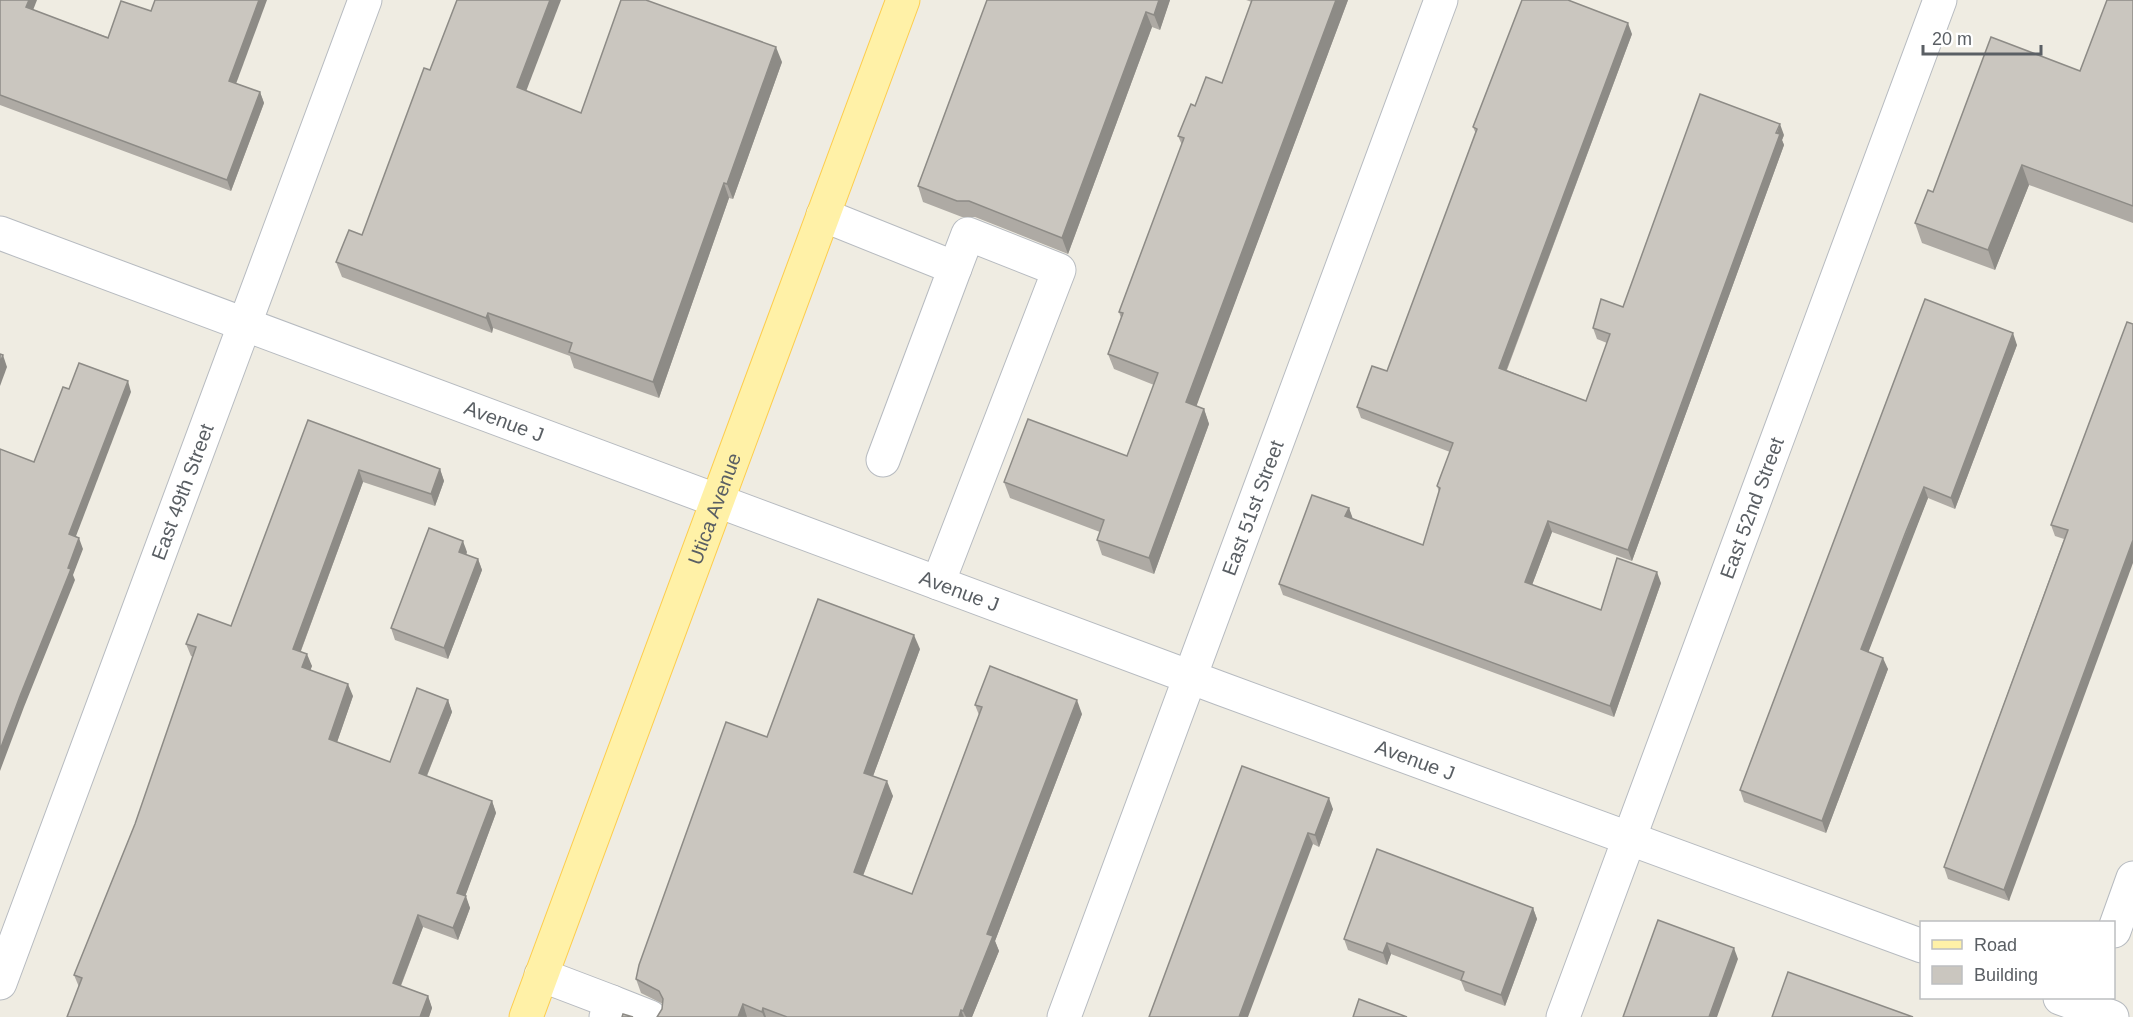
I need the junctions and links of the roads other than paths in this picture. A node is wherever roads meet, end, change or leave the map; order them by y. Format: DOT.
graph roads {
  1 [pos="365,0"];
  2 [pos="903,0"];
  3 [pos="1441,0"];
  4 [pos="1940,0"];
  5 [pos="823,215"];
  6 [pos="0,233"];
  7 [pos="955,268"];
  8 [pos="245,324"];
  9 [pos="884,460"];
  10 [pos="717,501"];
  11 [pos="938,583"];
  12 [pos="1190,677"];
  13 [pos="1629,838"];
  14 [pos="2133,878"];
  15 [pos="2115,928"];
  16 [pos="1920,945"];
  17 [pos="542,975"];
  18 [pos="0,983"];
  19 [pos="609,1010"];
  20 [pos="526,1017"];
  21 [pos="650,1017"];
  22 [pos="1064,1017"];
  23 [pos="1563,1017"];
  1 -- 8 [label="street, East 49th Street"];
  2 -- 5 [label="main road, Utica Avenue"];
  3 -- 12 [label="street, East 51st Street"];
  4 -- 13 [label="street, East 52nd Street"];
  5 -- 7 [label="street"];
  5 -- 10 [label="main road, Utica Avenue"];
  6 -- 8 [label="street, Avenue J"];
  7 -- 9 [label="street"];
  7 -- 11 [label="street"];
  8 -- 10 [label="street, Avenue J"];
  8 -- 18 [label="street, East 49th Street"];
  10 -- 11 [label="street, Avenue J"];
  10 -- 17 [label="main road, Utica Avenue"];
  11 -- 12 [label="street, Avenue J"];
  12 -- 13 [label="street, Avenue J"];
  12 -- 22 [label="street, East 51st Street"];
  13 -- 16 [label="street, Avenue J"];
  13 -- 23 [label="street, East 52nd Street"];
  14 -- 15 [label="street"];
  17 -- 19 [label="street"];
  17 -- 20 [label="main road, Utica Avenue"];
  19 -- 21 [label="street"];
}
